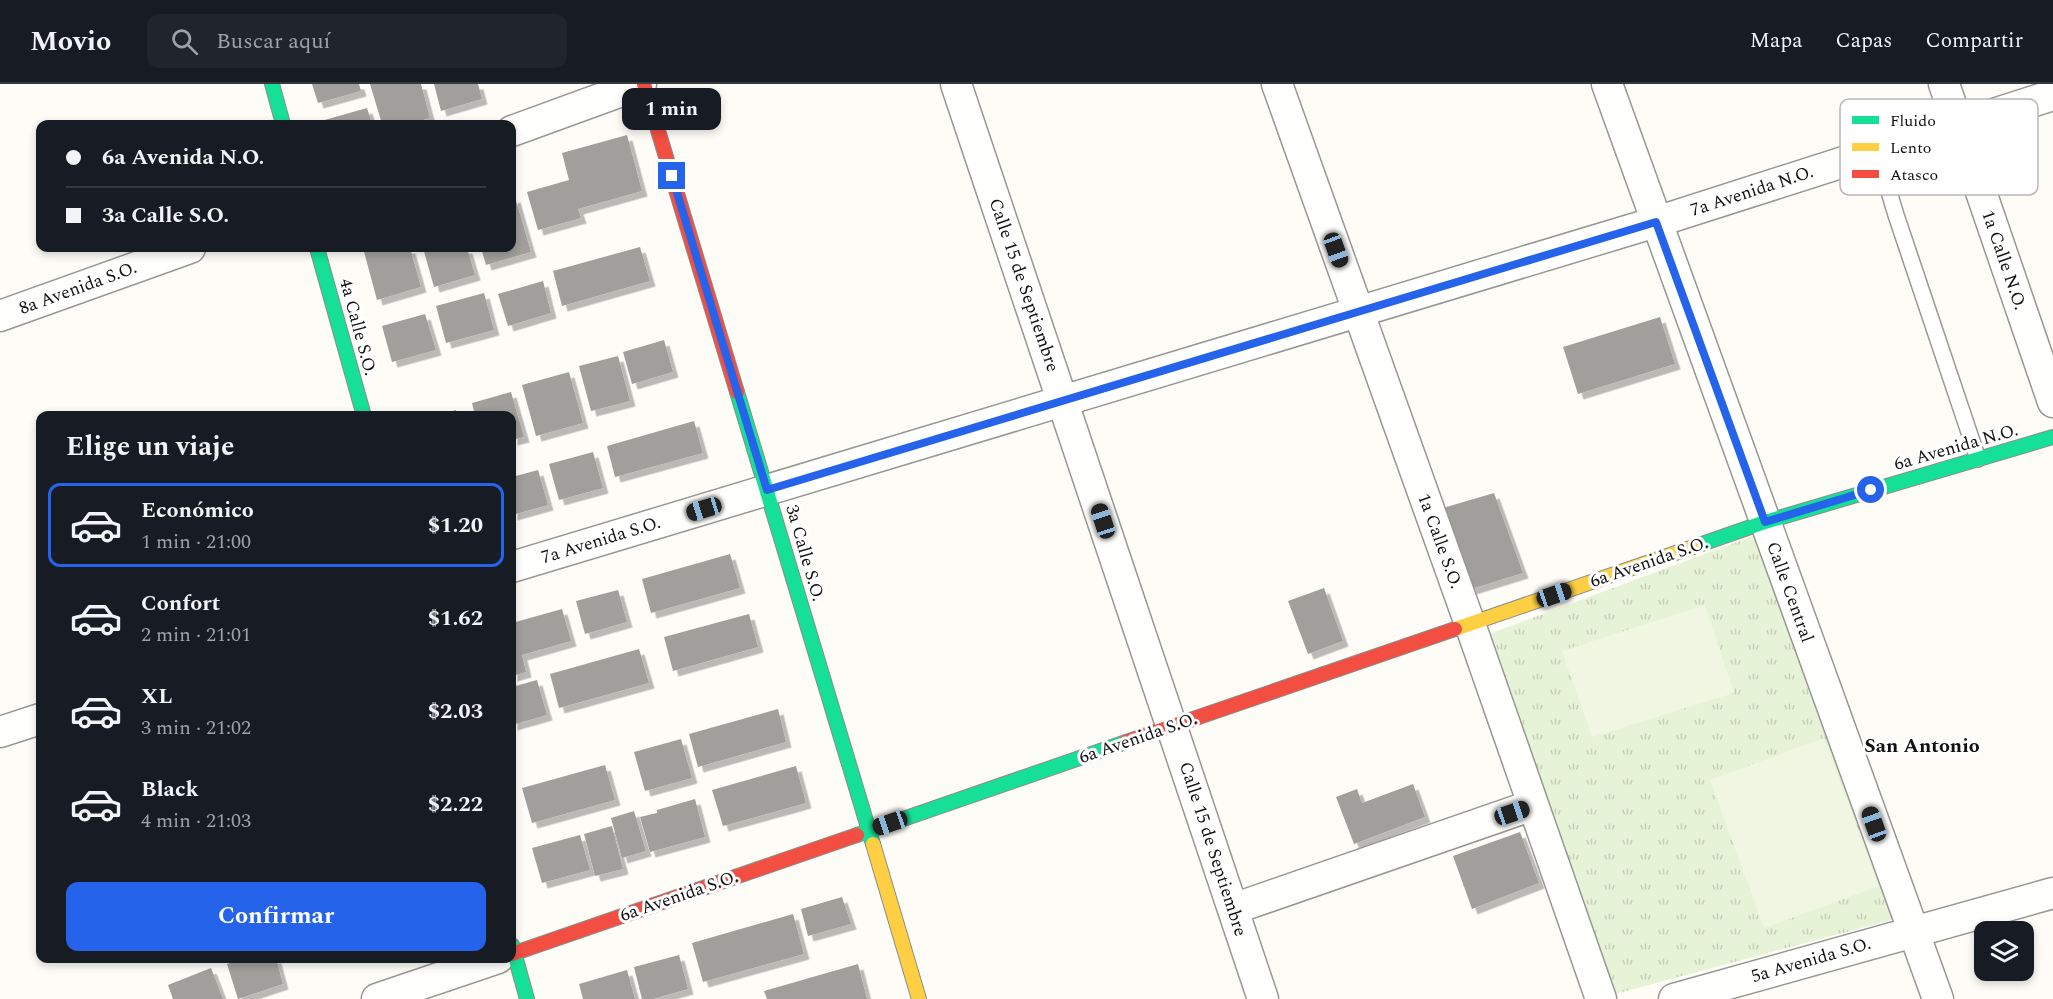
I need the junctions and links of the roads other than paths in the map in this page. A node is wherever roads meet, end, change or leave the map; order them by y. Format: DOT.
graph roads {
  1 [pos="272,84"];
  2 [pos="643,84"];
  3 [pos="956,84"];
  4 [pos="1277,84"];
  5 [pos="1606,84"];
  6 [pos="1944,84"];
  7 [pos="2053,95"];
  8 [pos="1949,99"];
  9 [pos="2038,100"];
  10 [pos="282,120"];
  11 [pos="516,130"];
  12 [pos="1840,164"];
  13 [pos="1890,195"];
  14 [pos="1982,195"];
  15 [pos="1656,222"];
  16 [pos="179,252"];
  17 [pos="318,252"];
  18 [pos="1358,312"];
  19 [pos="0,316"];
  20 [pos="1063,401"];
  21 [pos="2053,402"];
  22 [pos="363,411"];
  23 [pos="2053,437"];
  24 [pos="1978,459"];
  25 [pos="767,490"];
  26 [pos="1765,522"];
  27 [pos="516,566"];
  28 [pos="1470,624"];
  29 [pos="36,720"];
  30 [pos="1172,726"];
  31 [pos="0,732"];
  32 [pos="1533,805"];
  33 [pos="868,831"];
  34 [pos="2053,893"];
  35 [pos="1233,909"];
  36 [pos="1913,931"];
  37 [pos="516,951"];
  38 [pos="480,963"];
  39 [pos="513,963"];
  40 [pos="377,999"];
  41 [pos="526,999"];
  42 [pos="919,999"];
  43 [pos="1263,999"];
  44 [pos="1600,999"];
  45 [pos="1674,999"];
  46 [pos="1938,999"];
  1 -- 10 [label="main road"];
  2 -- 11 [label="street"];
  2 -- 25 [label="main road, 3a Calle S.O."];
  3 -- 20 [label="street, Calle 15 de Septiembre"];
  4 -- 18 [label="street, 1a Calle S.O."];
  5 -- 15 [label="street, Calle Central"];
  6 -- 8 [label="street, 1a Calle N.O."];
  7 -- 9 [label="street, 7a Avenida N.O."];
  12 -- 15 [label="street, 7a Avenida N.O."];
  13 -- 24 [label="lane"];
  14 -- 21 [label="street, 1a Calle N.O."];
  15 -- 18 [label="street, 7a Avenida S.O."];
  15 -- 26 [label="street, Calle Central"];
  16 -- 19 [label="street, 8a Avenida S.O."];
  17 -- 22 [label="main road, 4a Calle S.O."];
  18 -- 20 [label="street, 7a Avenida S.O."];
  18 -- 28 [label="street, 1a Calle S.O."];
  20 -- 25 [label="street, 7a Avenida S.O."];
  20 -- 30 [label="street, Calle 15 de Septiembre"];
  23 -- 24 [label="main road, 6a Avenida N.O."];
  24 -- 26 [label="main road, 6a Avenida N.O."];
  25 -- 27 [label="street, 7a Avenida S.O."];
  25 -- 33 [label="main road, 3a Calle S.O."];
  26 -- 28 [label="main road, 6a Avenida S.O."];
  26 -- 36 [label="street, Calle Central"];
  28 -- 30 [label="main road, 6a Avenida S.O."];
  28 -- 32 [label="street, 1a Calle S.O."];
  29 -- 31 [label="street"];
  30 -- 33 [label="main road, 6a Avenida S.O."];
  30 -- 35 [label="street, Calle 15 de Septiembre"];
  32 -- 35 [label="street"];
  32 -- 44 [label="street, 1a Calle S.O."];
  33 -- 37 [label="main road, 6a Avenida S.O."];
  33 -- 42 [label="main road, 3a Calle S.O."];
  34 -- 36 [label="street, 5a Avenida S.O."];
  35 -- 43 [label="street, Calle 15 de Septiembre"];
  36 -- 45 [label="street, 5a Avenida S.O."];
  36 -- 46 [label="street, Calle Central"];
  38 -- 40 [label="street, 6a Avenida S.O."];
  39 -- 41 [label="main road"];
}
